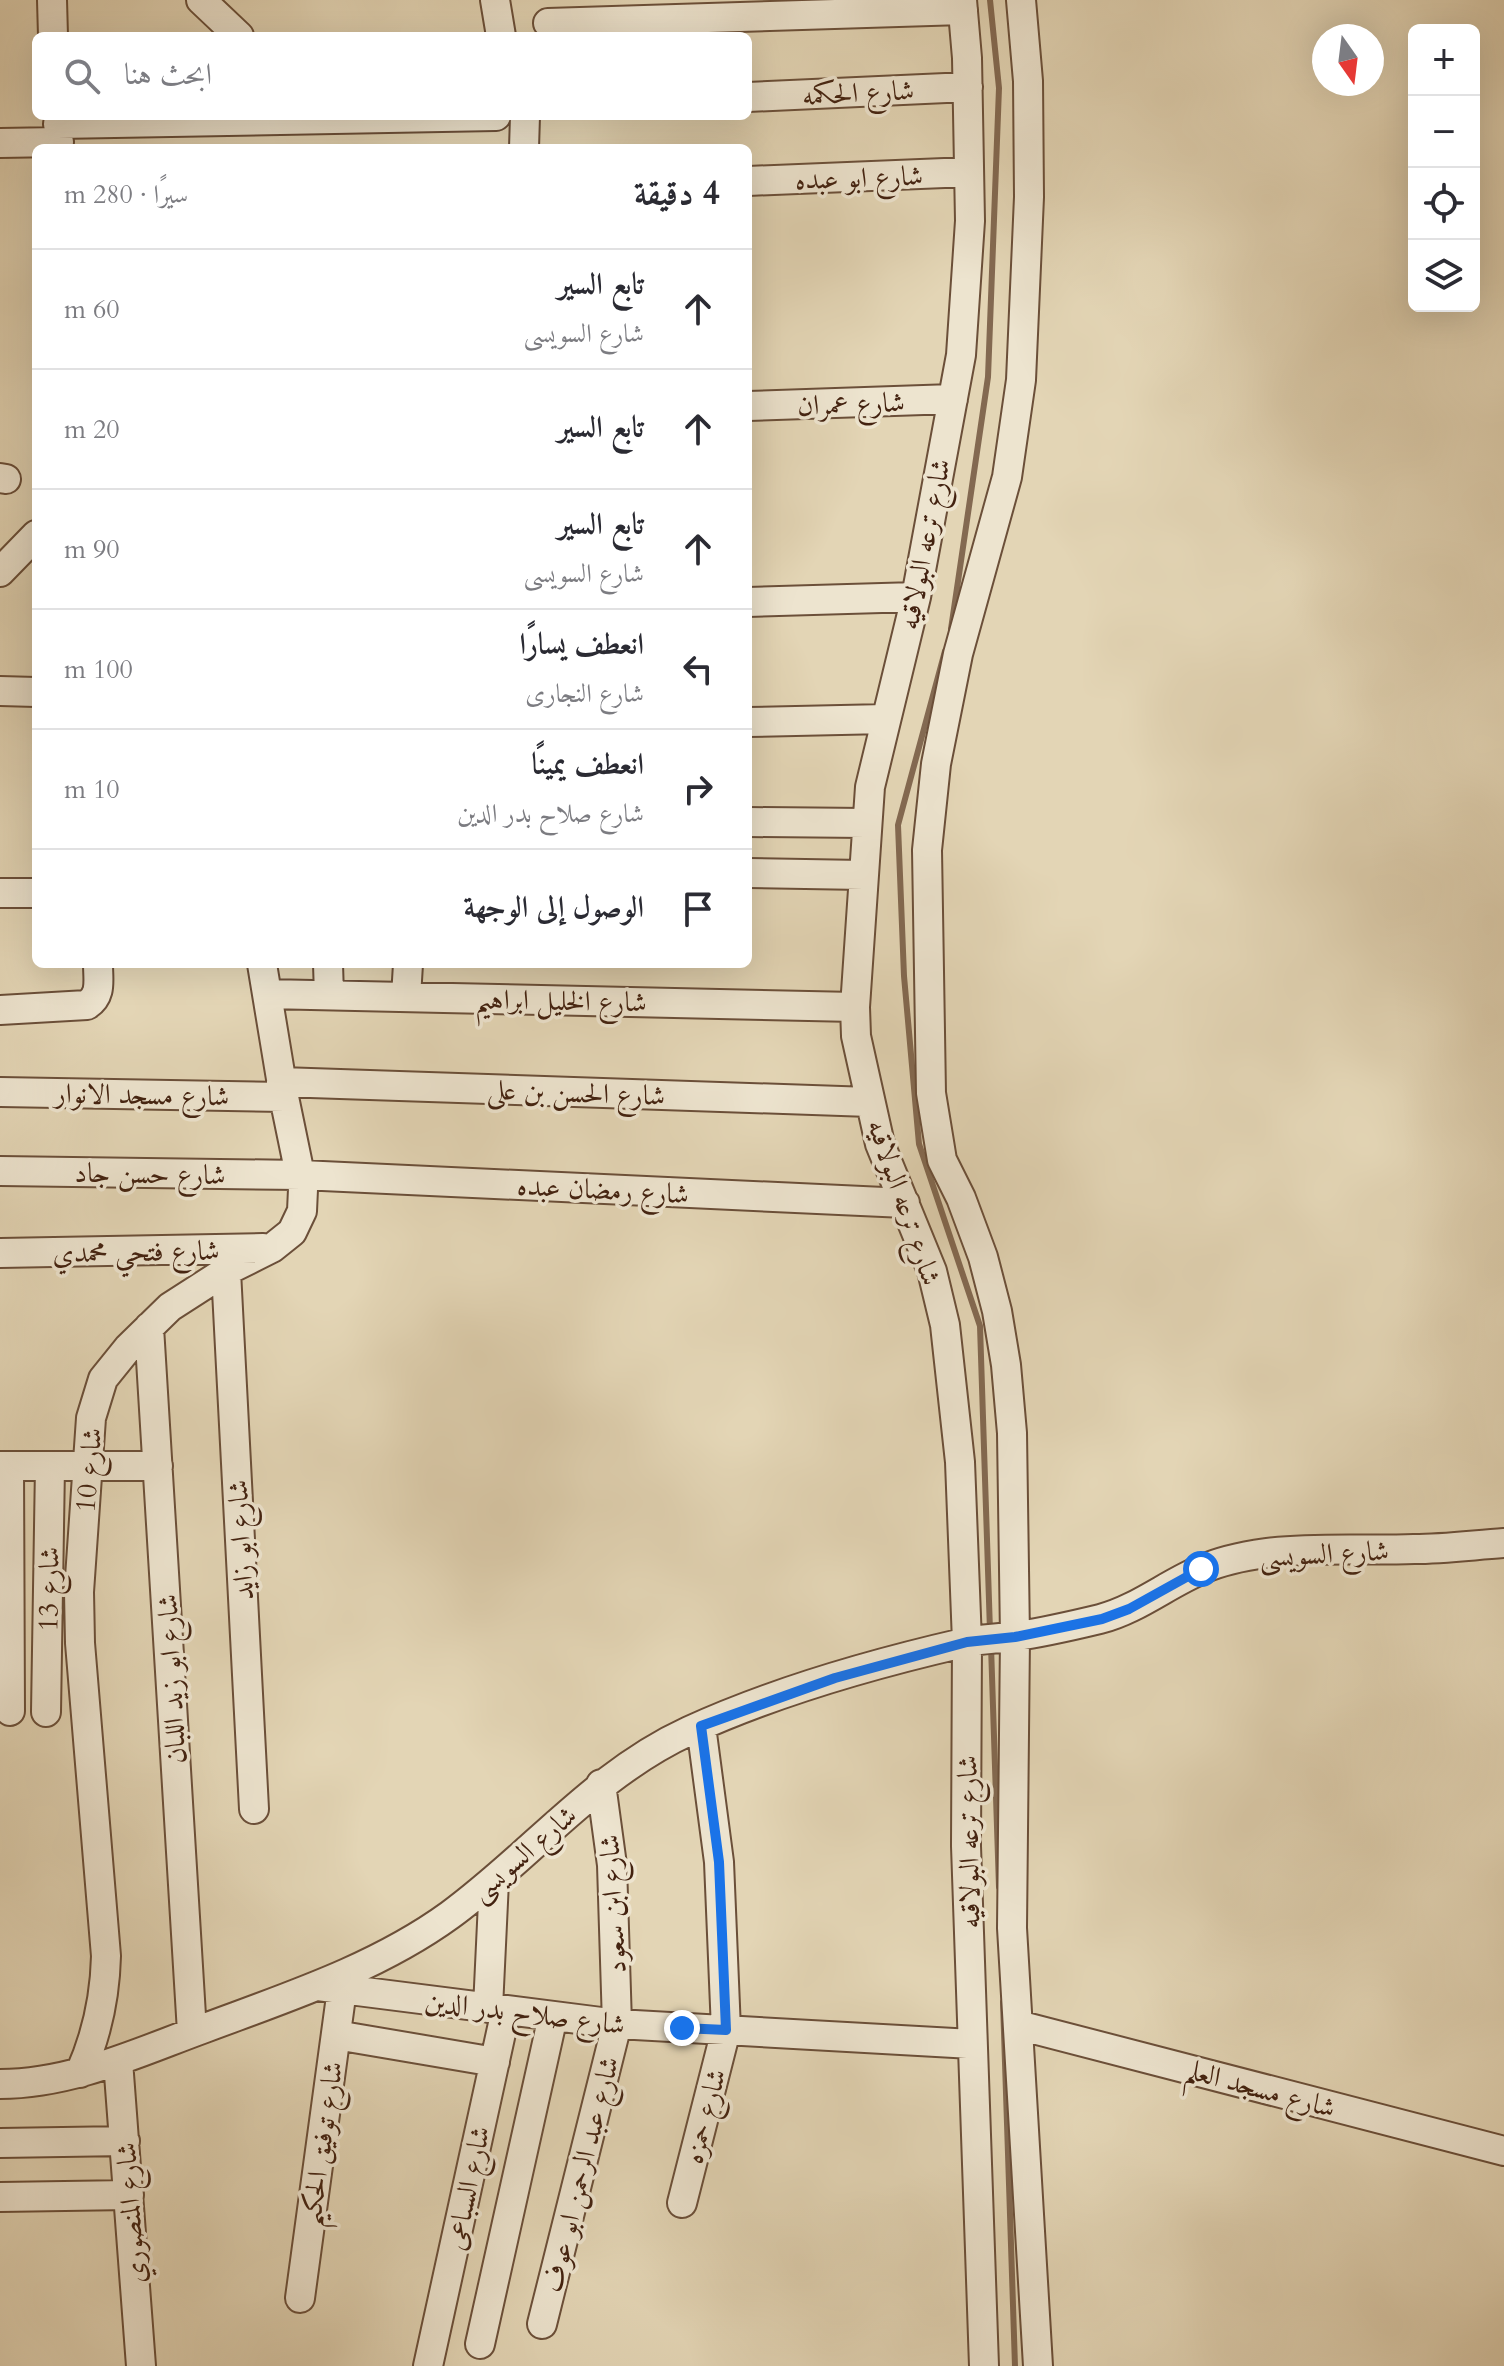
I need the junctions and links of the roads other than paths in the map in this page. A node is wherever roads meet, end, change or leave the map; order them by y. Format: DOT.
graph roads {
  1 [pos="52,0"];
  2 [pos="201,0"];
  3 [pos="495,0"];
  4 [pos="1021,0"];
  5 [pos="962,5"];
  6 [pos="548,23"];
  7 [pos="53,32"];
  8 [pos="235,32"];
  9 [pos="500,32"];
  10 [pos="968,87"];
  11 [pos="752,97"];
  12 [pos="237,120"];
  13 [pos="525,120"];
  14 [pos="58,133"];
  15 [pos="0,143"];
  16 [pos="524,144"];
  17 [pos="969,172"];
  18 [pos="752,181"];
  19 [pos="953,399"];
  20 [pos="752,406"];
  21 [pos="32,539"];
  22 [pos="0,572"];
  23 [pos="916,597"];
  24 [pos="752,602"];
  25 [pos="0,691"];
  26 [pos="32,692"];
  27 [pos="886,719"];
  28 [pos="752,722"];
  29 [pos="752,822"];
  30 [pos="866,823"];
  31 [pos="752,873"];
  32 [pos="863,875"];
  33 [pos="0,893"];
  34 [pos="32,893"];
  35 [pos="98,968"];
  36 [pos="263,968"];
  37 [pos="328,968"];
  38 [pos="408,968"];
  39 [pos="267,994"];
  40 [pos="329,995"];
  41 [pos="406,997"];
  42 [pos="855,1007"];
  43 [pos="0,1010"];
  44 [pos="283,1090"];
  45 [pos="0,1092"];
  46 [pos="870,1102"];
  47 [pos="0,1171"];
  48 [pos="301,1175"];
  49 [pos="905,1203"];
  50 [pos="272,1248"];
  51 [pos="0,1253"];
  52 [pos="226,1271"];
  53 [pos="149,1327"];
  54 [pos="5,1466"];
  55 [pos="50,1466"];
  56 [pos="87,1466"];
  57 [pos="158,1466"];
  58 [pos="1504,1543"];
  59 [pos="1011,1637"];
  60 [pos="972,1641"];
  61 [pos="5,1711"];
  62 [pos="46,1712"];
  63 [pos="86,1714"];
  64 [pos="701,1726"];
  65 [pos="601,1784"];
  66 [pos="254,1809"];
  67 [pos="494,1881"];
  68 [pos="330,1987"];
  69 [pos="497,2009"];
  70 [pos="553,2016"];
  71 [pos="617,2024"];
  72 [pos="1018,2025"];
  73 [pos="726,2030"];
  74 [pos="192,2032"];
  75 [pos="336,2035"];
  76 [pos="972,2044"];
  77 [pos="118,2061"];
  78 [pos="495,2062"];
  79 [pos="80,2073"];
  80 [pos="0,2084"];
  81 [pos="125,2141"];
  82 [pos="0,2143"];
  83 [pos="1504,2151"];
  84 [pos="129,2195"];
  85 [pos="0,2197"];
  86 [pos="682,2203"];
  87 [pos="300,2298"];
  88 [pos="542,2324"];
  89 [pos="480,2344"];
  90 [pos="1044,2364"];
  91 [pos="141,2366"];
  92 [pos="428,2366"];
  93 [pos="984,2366"];
  1 -- 7 [label="street"];
  2 -- 8 [label="street"];
  3 -- 9 [label="street"];
  4 -- 59 [label="street, شارع ترعه البولاقيه"];
  5 -- 6 [label="street"];
  5 -- 10 [label="street, شارع ترعه البولاقيه"];
  10 -- 11 [label="street, شارع الحكمه"];
  10 -- 17 [label="street, شارع ترعه البولاقيه"];
  12 -- 14 [label="street"];
  13 -- 16 [label="street"];
  14 -- 15 [label="street"];
  17 -- 18 [label="street, شارع ابو عبده"];
  17 -- 19 [label="street, شارع ترعه البولاقيه"];
  19 -- 20 [label="street, شارع عمران"];
  19 -- 23 [label="street, شارع ترعه البولاقيه"];
  21 -- 22 [label="street"];
  23 -- 24 [label="street"];
  23 -- 27 [label="street, شارع ترعه البولاقيه"];
  25 -- 26 [label="street"];
  27 -- 28 [label="street"];
  27 -- 30 [label="street, شارع ترعه البولاقيه"];
  29 -- 30 [label="street"];
  30 -- 32 [label="street, شارع ترعه البولاقيه"];
  31 -- 32 [label="street"];
  32 -- 42 [label="street, شارع ترعه البولاقيه"];
  33 -- 34 [label="street"];
  35 -- 43 [label="street"];
  36 -- 39 [label="street, شارع 10"];
  37 -- 40 [label="street"];
  38 -- 41 [label="street"];
  39 -- 40 [label="street, شارع الخليل ابراهيم"];
  39 -- 44 [label="street, شارع 10"];
  40 -- 41 [label="street, شارع الخليل ابراهيم"];
  41 -- 42 [label="street, شارع الخليل ابراهيم"];
  42 -- 46 [label="street, شارع ترعه البولاقيه"];
  44 -- 45 [label="street, شارع مسجد الانوار"];
  44 -- 46 [label="street, شارع الحسن بن على"];
  44 -- 48 [label="street, شارع 10"];
  46 -- 49 [label="street, شارع ترعه البولاقيه"];
  47 -- 48 [label="street, شارع حسن جاد"];
  48 -- 49 [label="street, شارع رمضان عبده"];
  48 -- 50 [label="street, شارع 10"];
  49 -- 60 [label="street, شارع ترعه البولاقيه"];
  50 -- 51 [label="street, شارع فتحي محمدي"];
  50 -- 52 [label="street, شارع 10"];
  52 -- 53 [label="street, شارع 10"];
  52 -- 66 [label="street, شارع ابو زايد"];
  53 -- 56 [label="street, شارع 10"];
  53 -- 57 [label="street, شارع ابو زيد اللبان"];
  54 -- 55 [label="street"];
  54 -- 61 [label="street"];
  55 -- 56 [label="street"];
  55 -- 62 [label="street, شارع 13"];
  56 -- 57 [label="street"];
  56 -- 63 [label="street, شارع 10"];
  57 -- 74 [label="street, شارع ابو زيد اللبان"];
  58 -- 59 [label="street, شارع السويسى"];
  59 -- 60 [label="street, شارع السويسى"];
  59 -- 72 [label="street, شارع ترعه البولاقيه"];
  60 -- 64 [label="street, شارع السويسى"];
  60 -- 76 [label="street, شارع ترعه البولاقيه"];
  61 -- 62 [label="street"];
  62 -- 63 [label="street"];
  63 -- 79 [label="street, شارع 10"];
  64 -- 65 [label="street, شارع السويسى"];
  64 -- 73 [label="street, شارع حمزه"];
  65 -- 67 [label="street, شارع السويسى"];
  65 -- 71 [label="street, شارع ابن سعود"];
  67 -- 68 [label="street, شارع السويسى"];
  67 -- 69 [label="street, شارع السباعى"];
  68 -- 69 [label="street, شارع صلاح بدر الدين"];
  68 -- 74 [label="street, شارع السويسى"];
  68 -- 75 [label="street, شارع توفيق الحكيم"];
  69 -- 70 [label="street, شارع صلاح بدر الدين"];
  69 -- 78 [label="street, شارع السباعى"];
  70 -- 71 [label="street, شارع صلاح بدر الدين"];
  70 -- 89 [label="street"];
  71 -- 73 [label="street, شارع صلاح بدر الدين"];
  71 -- 88 [label="street, شارع عبد الرحمن ابو عوف"];
  72 -- 83 [label="street, شارع مسجد العلم"];
  72 -- 90 [label="street, شارع ترعه البولاقيه"];
  73 -- 76 [label="street, شارع صلاح بدر الدين"];
  73 -- 86 [label="street, شارع حمزه"];
  74 -- 77 [label="street, شارع السويسى"];
  75 -- 78 [label="street, شارع صلاح بدر الدين"];
  75 -- 87 [label="street, شارع توفيق الحكيم"];
  76 -- 93 [label="street, شارع ترعه البولاقيه"];
  77 -- 79 [label="street, شارع السويسى"];
  77 -- 81 [label="street, شارع المنصوري"];
  78 -- 92 [label="street, شارع السباعى"];
  79 -- 80 [label="street, شارع السويسى"];
  81 -- 82 [label="street"];
  81 -- 84 [label="street, شارع المنصوري"];
  84 -- 85 [label="street"];
  84 -- 91 [label="street, شارع المنصوري"];
}
